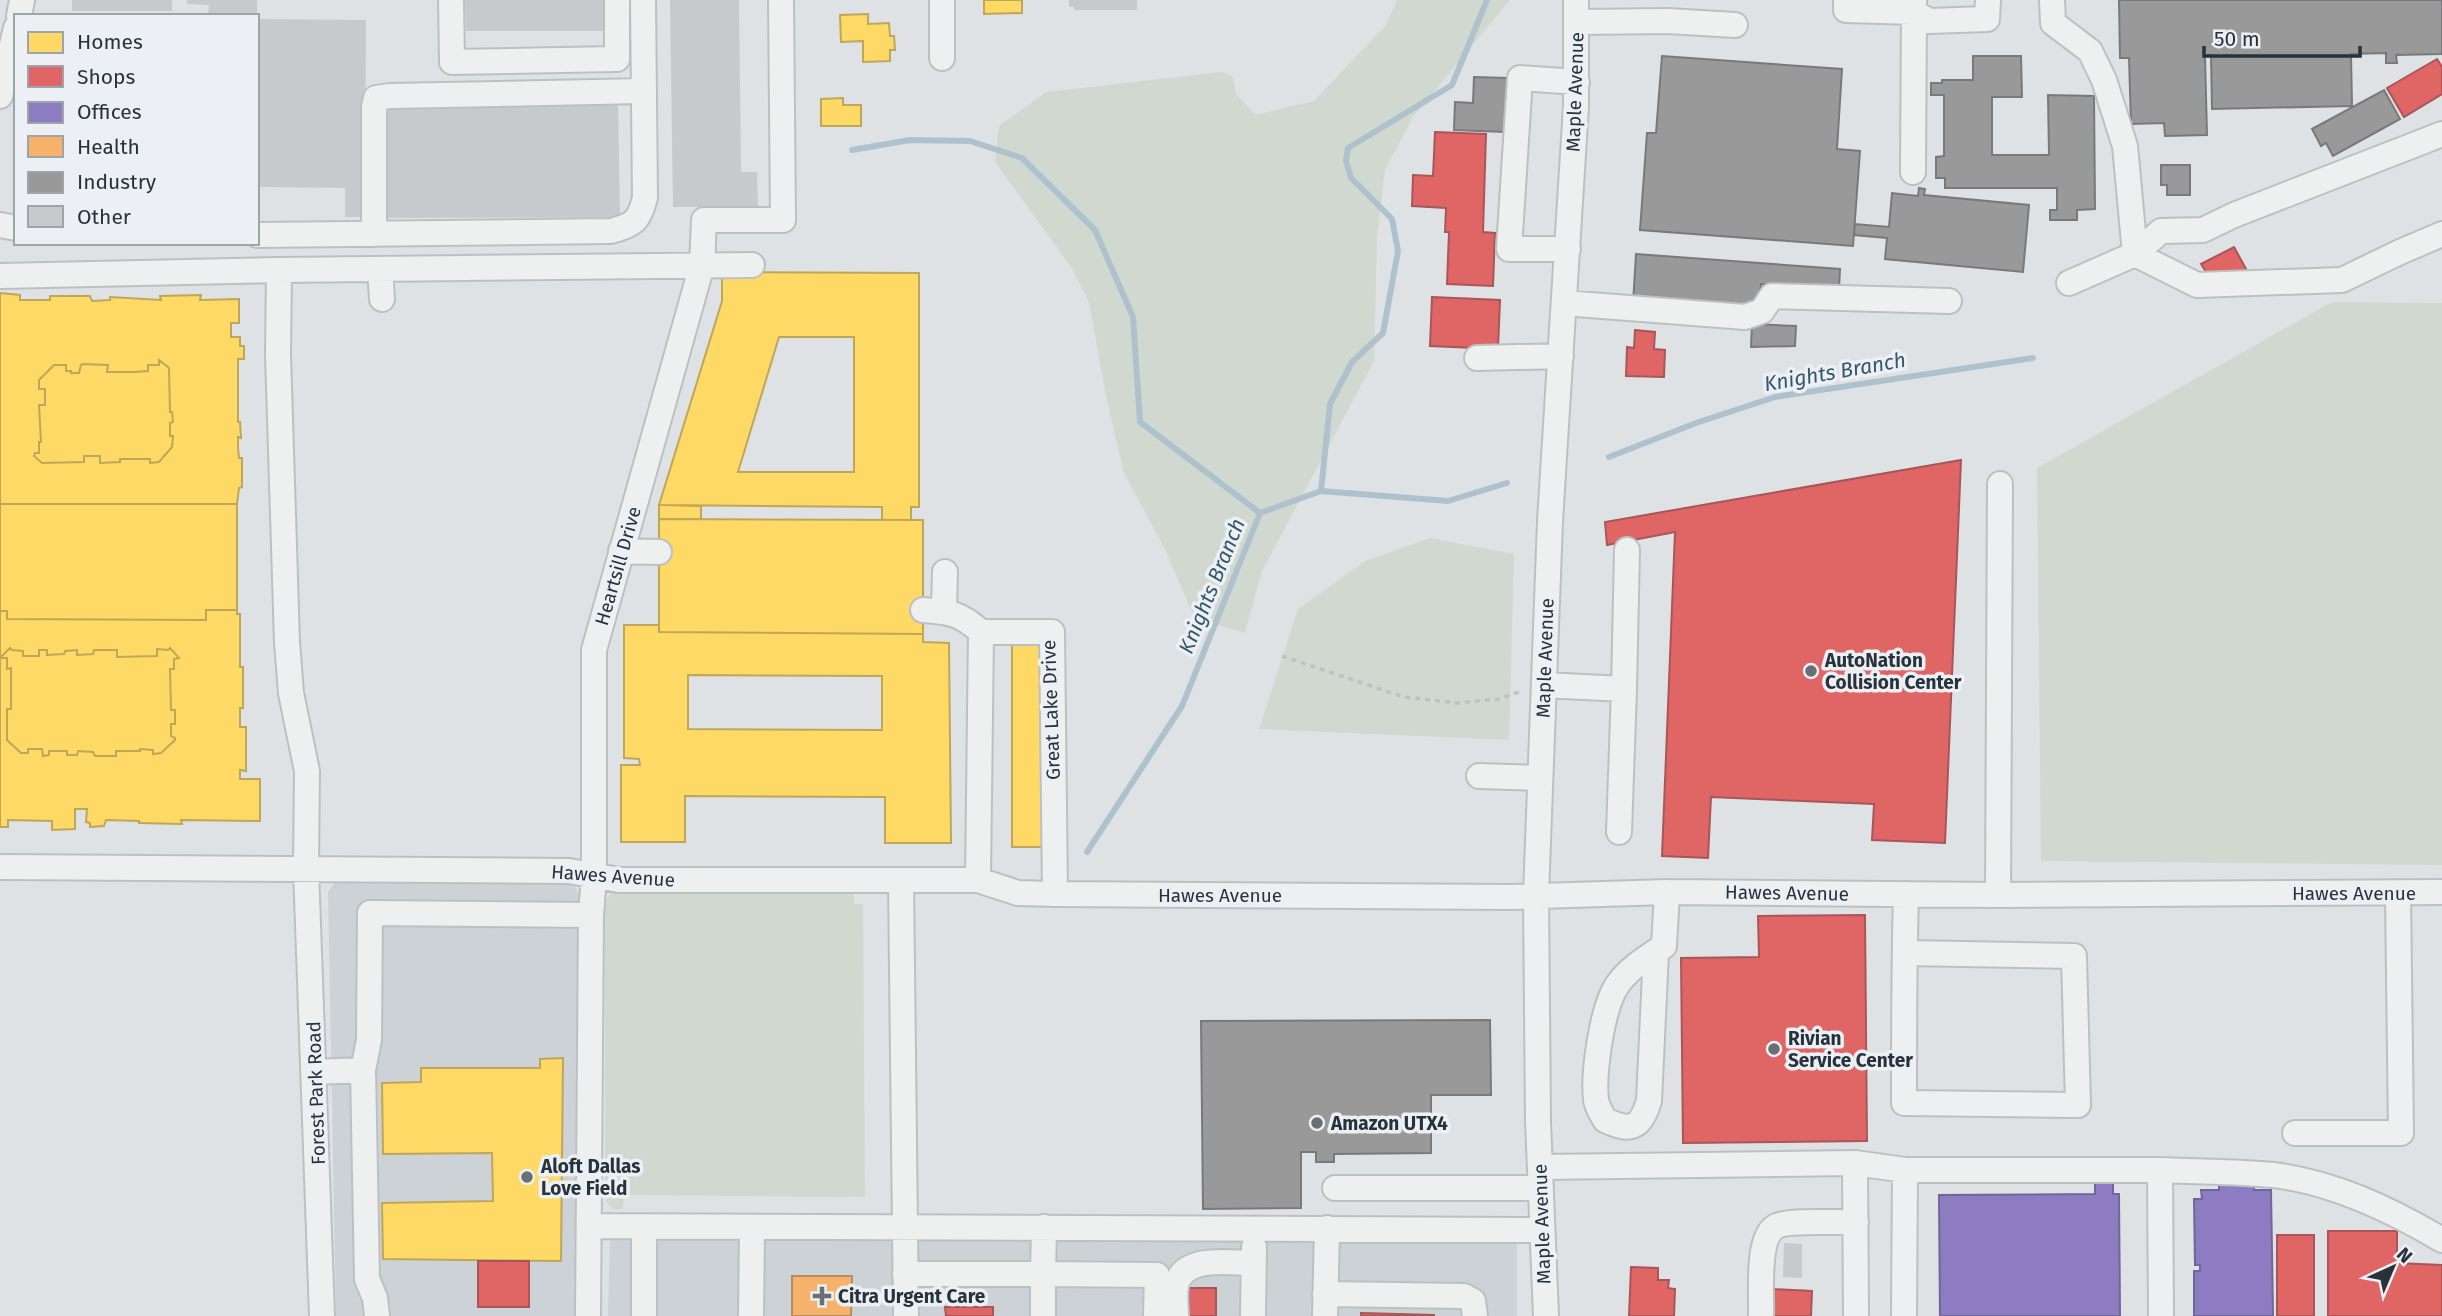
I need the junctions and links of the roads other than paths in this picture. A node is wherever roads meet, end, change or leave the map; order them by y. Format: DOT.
graph roads {
  1 [pos="452,0"];
  2 [pos="617,0"];
  3 [pos="643,0"];
  4 [pos="781,0"];
  5 [pos="942,0"];
  6 [pos="1846,0"];
  7 [pos="1988,0"];
  8 [pos="2052,0"];
  9 [pos="1914,6"];
  10 [pos="1577,11"];
  11 [pos="1735,24"];
  12 [pos="14,36"];
  13 [pos="942,58"];
  14 [pos="1577,82"];
  15 [pos="644,91"];
  16 [pos="0,95"];
  17 [pos="2442,134"];
  18 [pos="1913,172"];
  19 [pos="374,234"];
  20 [pos="2442,234"];
  21 [pos="259,236"];
  22 [pos="1567,249"];
  23 [pos="2135,254"];
  24 [pos="702,265"];
  25 [pos="752,265"];
  26 [pos="380,269"];
  27 [pos="279,270"];
  28 [pos="0,276"];
  29 [pos="2069,283"];
  30 [pos="382,299"];
  31 [pos="1949,301"];
  32 [pos="1564,303"];
  33 [pos="1561,355"];
  34 [pos="1477,358"];
  35 [pos="2000,484"];
  36 [pos="1627,550"];
  37 [pos="621,551"];
  38 [pos="659,552"];
  39 [pos="944,572"];
  40 [pos="981,632"];
  41 [pos="1544,685"];
  42 [pos="1624,689"];
  43 [pos="1479,776"];
  44 [pos="1539,778"];
  45 [pos="1619,832"];
  46 [pos="0,867"];
  47 [pos="306,869"];
  48 [pos="594,876"];
  49 [pos="978,880"];
  50 [pos="901,881"];
  51 [pos="1667,892"];
  52 [pos="2398,892"];
  53 [pos="2442,892"];
  54 [pos="1055,894"];
  55 [pos="1906,894"];
  56 [pos="1535,895"];
  57 [pos="1998,895"];
  58 [pos="592,915"];
  59 [pos="1656,952"];
  60 [pos="1905,953"];
  61 [pos="363,1070"];
  62 [pos="314,1072"];
  63 [pos="2295,1133"];
  64 [pos="1855,1163"];
  65 [pos="1905,1170"];
  66 [pos="2160,1170"];
  67 [pos="1541,1177"];
  68 [pos="1335,1188"];
  69 [pos="1856,1223"];
  70 [pos="589,1226"];
  71 [pos="904,1227"];
  72 [pos="1044,1227"];
  73 [pos="644,1228"];
  74 [pos="752,1228"];
  75 [pos="1326,1228"];
  76 [pos="1254,1229"];
  77 [pos="1542,1230"];
  78 [pos="2442,1240"];
  79 [pos="1254,1263"];
  80 [pos="905,1274"];
  81 [pos="1043,1274"];
  82 [pos="1325,1305"];
  83 [pos="323,1316"];
  84 [pos="377,1316"];
  85 [pos="587,1316"];
  86 [pos="644,1316"];
  87 [pos="751,1316"];
  88 [pos="906,1316"];
  89 [pos="1043,1316"];
  90 [pos="1156,1316"];
  91 [pos="1176,1316"];
  92 [pos="1253,1316"];
  93 [pos="1475,1316"];
  94 [pos="1546,1316"];
  95 [pos="1761,1316"];
  96 [pos="1856,1316"];
  97 [pos="1904,1316"];
  98 [pos="2161,1316"];
  1 -- 2 [label="street"];
  3 -- 15 [label="street"];
  4 -- 24 [label="street, Heartsill Drive"];
  5 -- 13 [label="street"];
  6 -- 9 [label="street"];
  7 -- 9 [label="street"];
  8 -- 23 [label="street"];
  9 -- 18 [label="street"];
  10 -- 11 [label="street"];
  10 -- 14 [label="street, Maple Avenue"];
  12 -- 16 [label="street"];
  14 -- 22 [label="street, Maple Avenue"];
  14 -- 22 [label="street"];
  15 -- 19 [label="street"];
  15 -- 19 [label="street"];
  17 -- 23 [label="street"];
  19 -- 21 [label="street"];
  20 -- 23 [label="street"];
  22 -- 32 [label="street, Maple Avenue"];
  23 -- 29 [label="street"];
  24 -- 25 [label="street"];
  24 -- 26 [label="street"];
  24 -- 37 [label="street, Heartsill Drive"];
  26 -- 27 [label="street"];
  26 -- 30 [label="street"];
  27 -- 28 [label="street"];
  27 -- 47 [label="street, Forest Park Road"];
  31 -- 32 [label="street"];
  32 -- 33 [label="street, Maple Avenue"];
  33 -- 34 [label="street"];
  33 -- 41 [label="street, Maple Avenue"];
  35 -- 57 [label="street"];
  36 -- 42 [label="street"];
  37 -- 38 [label="street"];
  37 -- 48 [label="street, Heartsill Drive"];
  39 -- 40 [label="street"];
  40 -- 49 [label="street"];
  40 -- 54 [label="street, Great Lake Drive"];
  41 -- 42 [label="street"];
  41 -- 44 [label="street, Maple Avenue"];
  42 -- 45 [label="street"];
  43 -- 44 [label="street"];
  44 -- 56 [label="street, Maple Avenue"];
  46 -- 47 [label="street, Hawes Avenue"];
  47 -- 48 [label="street, Hawes Avenue"];
  47 -- 62 [label="street, Forest Park Road"];
  48 -- 50 [label="street, Hawes Avenue"];
  48 -- 58 [label="street, Heartsill Drive"];
  49 -- 50 [label="street, Hawes Avenue"];
  49 -- 54 [label="street, Hawes Avenue"];
  50 -- 71 [label="street"];
  51 -- 55 [label="street, Hawes Avenue"];
  51 -- 56 [label="street, Hawes Avenue"];
  51 -- 59 [label="street"];
  52 -- 53 [label="street, Hawes Avenue"];
  52 -- 57 [label="street, Hawes Avenue"];
  52 -- 63 [label="street"];
  54 -- 56 [label="street, Hawes Avenue"];
  55 -- 57 [label="street, Hawes Avenue"];
  55 -- 60 [label="street"];
  56 -- 67 [label="street, Maple Avenue"];
  58 -- 61 [label="street"];
  58 -- 70 [label="street, Heartsill Drive"];
  59 -- 59 [label="street"];
  60 -- 60 [label="street"];
  61 -- 62 [label="street"];
  61 -- 84 [label="street"];
  62 -- 83 [label="street, Forest Park Road"];
  64 -- 65 [label="street"];
  64 -- 67 [label="street"];
  64 -- 69 [label="street"];
  65 -- 66 [label="street"];
  65 -- 97 [label="street"];
  66 -- 78 [label="street"];
  66 -- 98 [label="street"];
  67 -- 68 [label="street"];
  67 -- 77 [label="street, Maple Avenue"];
  69 -- 95 [label="street"];
  69 -- 96 [label="street"];
  70 -- 73 [label="street"];
  70 -- 85 [label="street, Heartsill Drive"];
  71 -- 72 [label="street"];
  71 -- 74 [label="street"];
  71 -- 80 [label="street"];
  72 -- 76 [label="street"];
  72 -- 81 [label="street"];
  73 -- 74 [label="street"];
  73 -- 86 [label="street"];
  74 -- 87 [label="street"];
  75 -- 76 [label="street"];
  75 -- 77 [label="street"];
  75 -- 82 [label="street"];
  76 -- 79 [label="street"];
  77 -- 94 [label="street, Maple Avenue"];
  79 -- 91 [label="street"];
  79 -- 92 [label="street"];
  80 -- 81 [label="street"];
  80 -- 88 [label="street"];
  81 -- 89 [label="street"];
  81 -- 90 [label="street"];
  82 -- 93 [label="street"];
}
